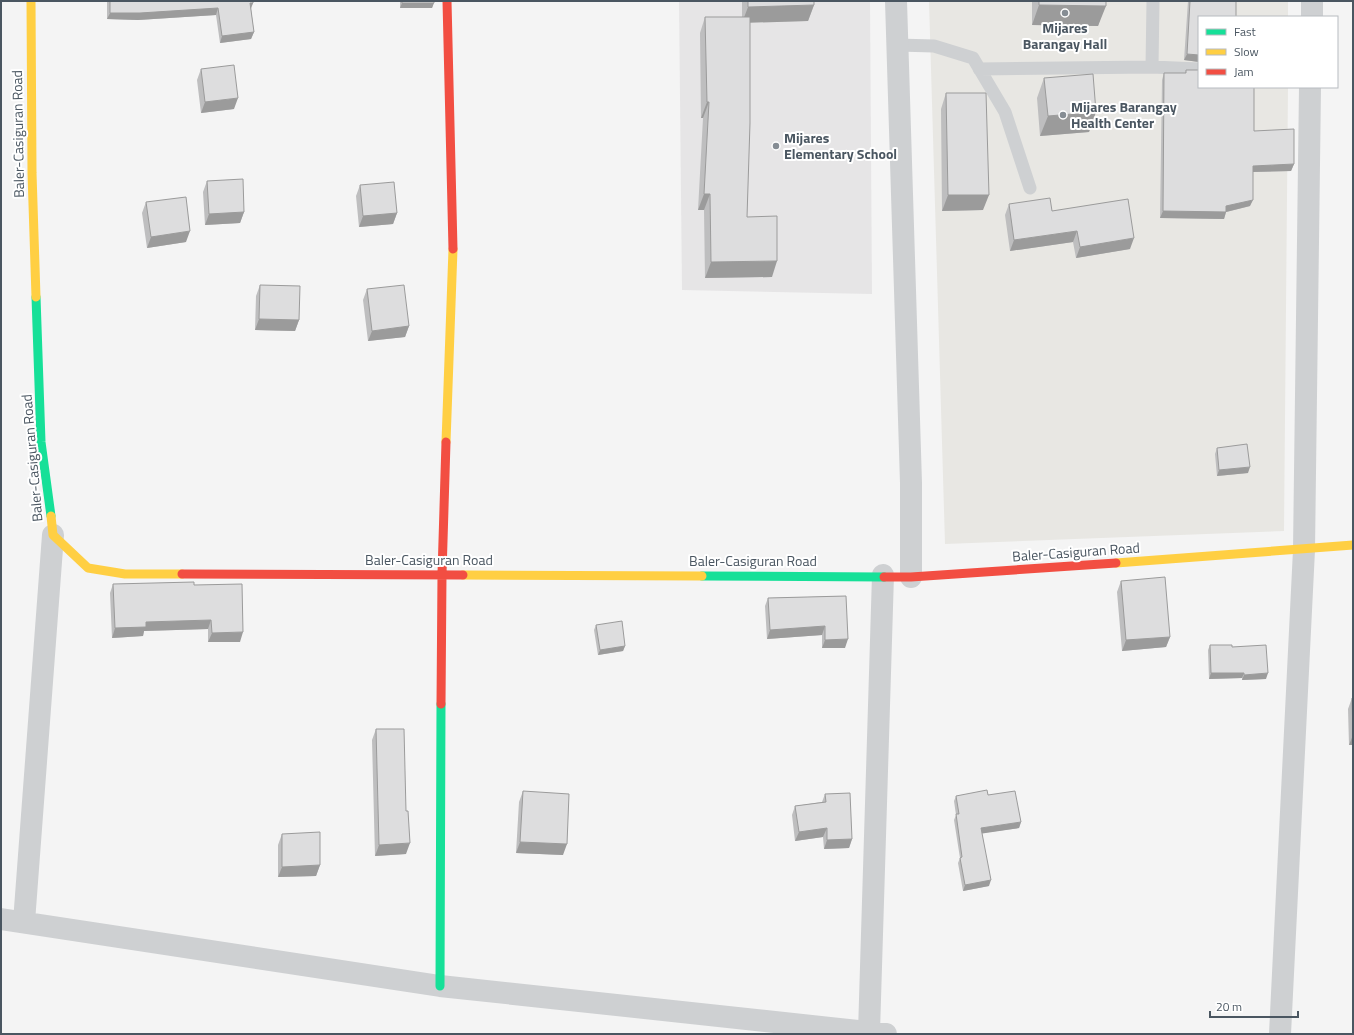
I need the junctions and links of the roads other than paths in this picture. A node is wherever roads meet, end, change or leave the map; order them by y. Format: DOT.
graph roads {
  1 [pos="31,1"];
  2 [pos="447,1"];
  3 [pos="896,1"];
  4 [pos="1153,1"];
  5 [pos="1312,1"];
  6 [pos="1312,16"];
  7 [pos="897,45"];
  8 [pos="1152,67"];
  9 [pos="979,69"];
  10 [pos="1198,69"];
  11 [pos="1310,88"];
  12 [pos="1030,188"];
  13 [pos="53,535"];
  14 [pos="1353,545"];
  15 [pos="1304,550"];
  16 [pos="442,574"];
  17 [pos="883,575"];
  18 [pos="911,576"];
  19 [pos="1,919"];
  20 [pos="24,922"];
  21 [pos="440,986"];
  22 [pos="877,1033"];
  23 [pos="1280,1034"];
  1 -- 13 [label="main road, Baler-Casiguran Road"];
  2 -- 16 [label="main road"];
  3 -- 7 [label="street"];
  4 -- 8 [label="lane"];
  5 -- 6 [label="street"];
  7 -- 9 [label="lane"];
  7 -- 18 [label="street"];
  8 -- 9 [label="lane"];
  8 -- 10 [label="lane"];
  9 -- 12 [label="lane"];
  11 -- 15 [label="street"];
  13 -- 16 [label="main road, Baler-Casiguran Road"];
  13 -- 20 [label="street"];
  14 -- 15 [label="main road, Baler-Casiguran Road"];
  15 -- 18 [label="main road, Baler-Casiguran Road"];
  15 -- 23 [label="street"];
  16 -- 17 [label="main road, Baler-Casiguran Road"];
  16 -- 21 [label="main road"];
  17 -- 18 [label="main road, Baler-Casiguran Road"];
  17 -- 22 [label="street"];
  19 -- 20 [label="street"];
  20 -- 21 [label="street"];
  21 -- 22 [label="street"];
}
